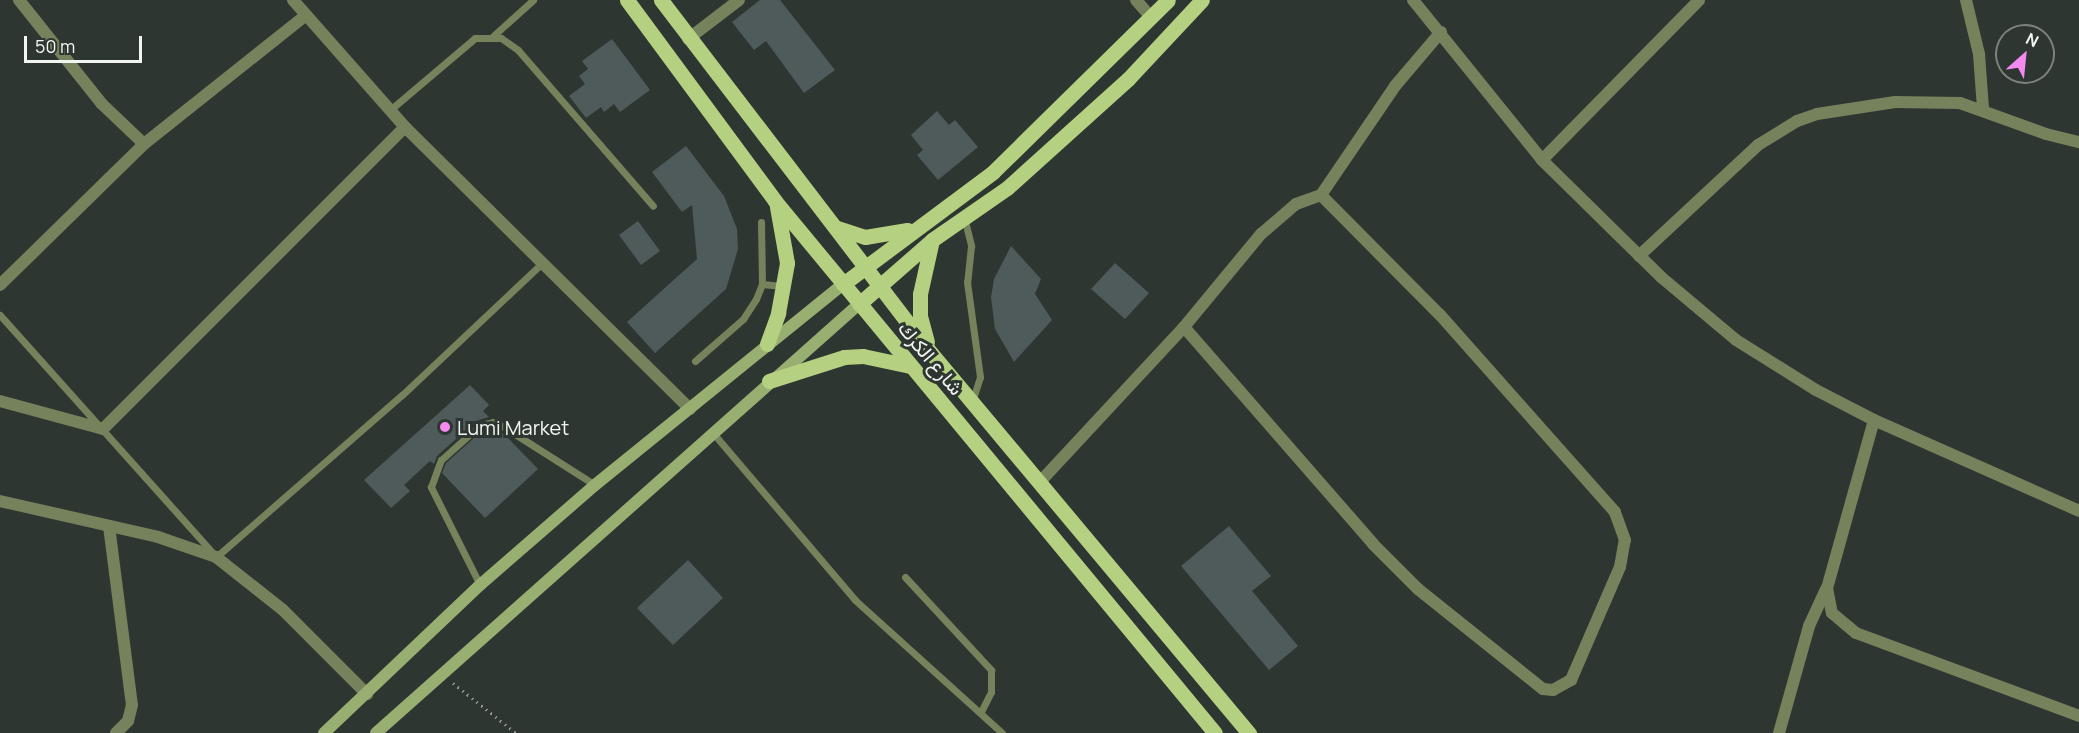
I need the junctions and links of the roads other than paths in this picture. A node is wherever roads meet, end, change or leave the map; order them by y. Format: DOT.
graph roads {
  1 [pos="19,0"];
  2 [pos="293,0"];
  3 [pos="533,0"];
  4 [pos="627,0"];
  5 [pos="661,0"];
  6 [pos="739,0"];
  7 [pos="1136,0"];
  8 [pos="1168,0"];
  9 [pos="1202,0"];
  10 [pos="1413,0"];
  11 [pos="1699,0"];
  12 [pos="1966,0"];
  13 [pos="306,15"];
  14 [pos="1152,17"];
  15 [pos="1441,32"];
  16 [pos="493,36"];
  17 [pos="688,39"];
  18 [pos="1983,108"];
  19 [pos="390,110"];
  20 [pos="405,127"];
  21 [pos="2079,142"];
  22 [pos="144,144"];
  23 [pos="1542,160"];
  24 [pos="1321,195"];
  25 [pos="776,201"];
  26 [pos="653,206"];
  27 [pos="964,218"];
  28 [pos="760,222"];
  29 [pos="835,227"];
  30 [pos="915,228"];
  31 [pos="932,240"];
  32 [pos="1639,256"];
  33 [pos="544,261"];
  34 [pos="865,267"];
  35 [pos="762,284"];
  36 [pos="843,284"];
  37 [pos="0,285"];
  38 [pos="880,285"];
  39 [pos="785,286"];
  40 [pos="859,304"];
  41 [pos="0,315"];
  42 [pos="1184,327"];
  43 [pos="767,344"];
  44 [pos="931,353"];
  45 [pos="695,361"];
  46 [pos="909,366"];
  47 [pos="769,381"];
  48 [pos="0,401"];
  49 [pos="972,401"];
  50 [pos="690,409"];
  51 [pos="1874,420"];
  52 [pos="103,429"];
  53 [pos="713,433"];
  54 [pos="1039,483"];
  55 [pos="595,485"];
  56 [pos="0,501"];
  57 [pos="2079,511"];
  58 [pos="109,526"];
  59 [pos="216,557"];
  60 [pos="905,577"];
  61 [pos="480,585"];
  62 [pos="1827,588"];
  63 [pos="367,694"];
  64 [pos="981,712"];
  65 [pos="2079,716"];
  66 [pos="116,733"];
  67 [pos="324,733"];
  68 [pos="376,733"];
  69 [pos="1002,733"];
  70 [pos="1215,733"];
  71 [pos="1249,733"];
  72 [pos="1779,733"];
  1 -- 22 [label="street"];
  2 -- 13 [label="street"];
  3 -- 16 [label="lane"];
  4 -- 25 [label="main road, شارع الكرك"];
  5 -- 17 [label="main road, شارع الكرك"];
  6 -- 17 [label="street"];
  7 -- 14 [label="street"];
  8 -- 14 [label="main road"];
  9 -- 27 [label="main road"];
  10 -- 15 [label="street"];
  11 -- 23 [label="street"];
  12 -- 18 [label="street"];
  13 -- 19 [label="street"];
  13 -- 22 [label="street"];
  14 -- 30 [label="main road"];
  15 -- 23 [label="street"];
  15 -- 24 [label="street"];
  16 -- 19 [label="lane"];
  16 -- 26 [label="lane"];
  17 -- 29 [label="main road, شارع الكرك"];
  18 -- 21 [label="street"];
  18 -- 32 [label="street"];
  19 -- 20 [label="street"];
  20 -- 33 [label="street"];
  20 -- 52 [label="street"];
  22 -- 37 [label="street"];
  23 -- 32 [label="street"];
  24 -- 42 [label="street"];
  24 -- 42 [label="street"];
  25 -- 36 [label="main road, شارع الكرك"];
  25 -- 39 [label="main road"];
  27 -- 31 [label="main road"];
  27 -- 49 [label="lane"];
  28 -- 35 [label="lane"];
  29 -- 30 [label="main road"];
  29 -- 34 [label="main road, شارع الكرك"];
  30 -- 34 [label="main road"];
  31 -- 38 [label="main road"];
  31 -- 44 [label="main road"];
  32 -- 51 [label="street"];
  33 -- 50 [label="street"];
  33 -- 59 [label="lane"];
  34 -- 36 [label="main road"];
  34 -- 38 [label="main road, شارع الكرك"];
  35 -- 39 [label="lane"];
  35 -- 45 [label="lane"];
  36 -- 40 [label="main road, شارع الكرك"];
  36 -- 43 [label="main road"];
  38 -- 40 [label="main road"];
  38 -- 44 [label="main road, شارع الكرك"];
  39 -- 43 [label="main road"];
  40 -- 46 [label="main road, شارع الكرك"];
  40 -- 47 [label="main road"];
  41 -- 52 [label="lane"];
  42 -- 54 [label="street"];
  43 -- 50 [label="main road"];
  44 -- 49 [label="main road, شارع الكرك"];
  46 -- 47 [label="main road"];
  46 -- 70 [label="main road, شارع الكرك"];
  47 -- 53 [label="main road"];
  48 -- 52 [label="street"];
  49 -- 54 [label="main road, شارع الكرك"];
  50 -- 55 [label="main road"];
  51 -- 57 [label="street"];
  51 -- 62 [label="street"];
  52 -- 59 [label="lane"];
  53 -- 64 [label="lane"];
  53 -- 68 [label="main road"];
  54 -- 71 [label="main road, شارع الكرك"];
  55 -- 61 [label="main road"];
  55 -- 61 [label="lane"];
  56 -- 58 [label="street"];
  58 -- 59 [label="street"];
  58 -- 66 [label="street"];
  59 -- 63 [label="street"];
  60 -- 64 [label="lane"];
  61 -- 63 [label="main road"];
  62 -- 65 [label="street"];
  62 -- 72 [label="street"];
  63 -- 67 [label="main road"];
  64 -- 69 [label="lane"];
}
